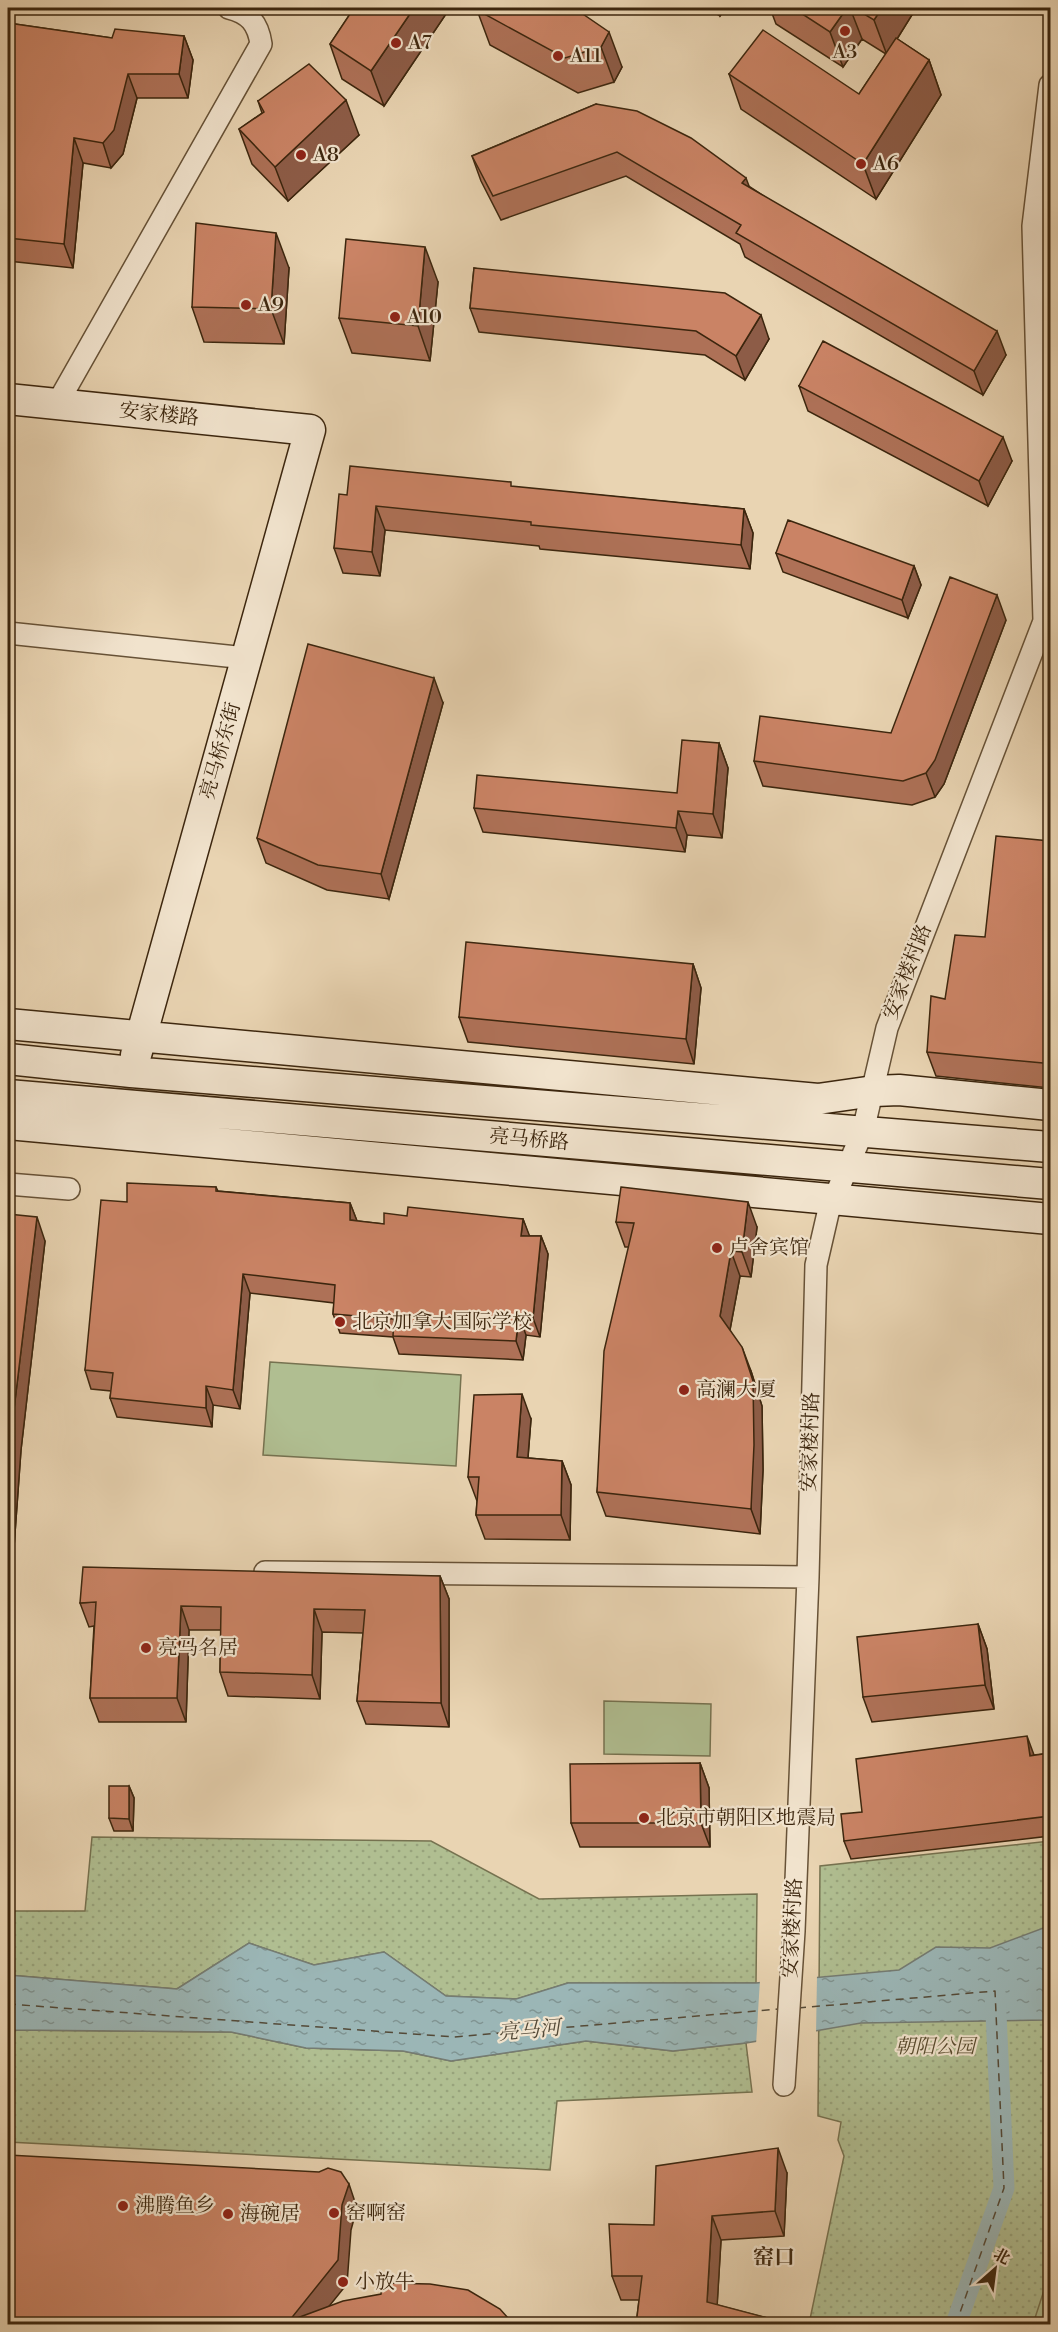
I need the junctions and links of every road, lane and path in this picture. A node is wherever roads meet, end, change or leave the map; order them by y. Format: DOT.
graph roads {
  1 [pos="230,8"];
  2 [pos="1050,85"];
  3 [pos="8,399"];
  4 [pos="57,404"];
  5 [pos="310,430"];
  6 [pos="8,633"];
  7 [pos="246,658"];
  8 [pos="8,1024"];
  9 [pos="141,1036"];
  10 [pos="8,1059"];
  11 [pos="131,1072"];
  12 [pos="874,1091"];
  13 [pos="8,1095"];
  14 [pos="1050,1105"];
  15 [pos="8,1124"];
  16 [pos="863,1131"];
  17 [pos="1050,1148"];
  18 [pos="850,1166"];
  19 [pos="8,1184"];
  20 [pos="1050,1184"];
  21 [pos="69,1189"];
  22 [pos="833,1200"];
  23 [pos="1050,1219"];
  24 [pos="248,1571"];
  25 [pos="808,1577"];
  26 [pos="784,2079"];
  1 -- 4 [label="street"];
  2 -- 12 [label="street, 安家楼村路"];
  3 -- 4 [label="street, 安家楼路"];
  4 -- 5 [label="street, 安家楼路"];
  5 -- 7 [label="street, 亮马桥东街"];
  6 -- 7 [label="street"];
  7 -- 9 [label="street, 亮马桥东街"];
  8 -- 9 [label="street"];
  9 -- 11 [label="street, 亮马桥东街"];
  9 -- 12 [label="street"];
  10 -- 11 [label="street, 亮马桥路"];
  11 -- 16 [label="street, 亮马桥路"];
  12 -- 14 [label="street"];
  12 -- 16 [label="street, 安家楼村路"];
  13 -- 18 [label="street, 亮马桥路"];
  15 -- 22 [label="street"];
  16 -- 17 [label="street, 亮马桥路"];
  16 -- 18 [label="street, 安家楼村路"];
  18 -- 20 [label="street, 亮马桥路"];
  18 -- 22 [label="street, 安家楼村路"];
  19 -- 21 [label="street"];
  22 -- 23 [label="street"];
  22 -- 25 [label="street, 安家楼村路"];
  24 -- 25 [label="street"];
  25 -- 26 [label="street, 安家楼村路"];
}
